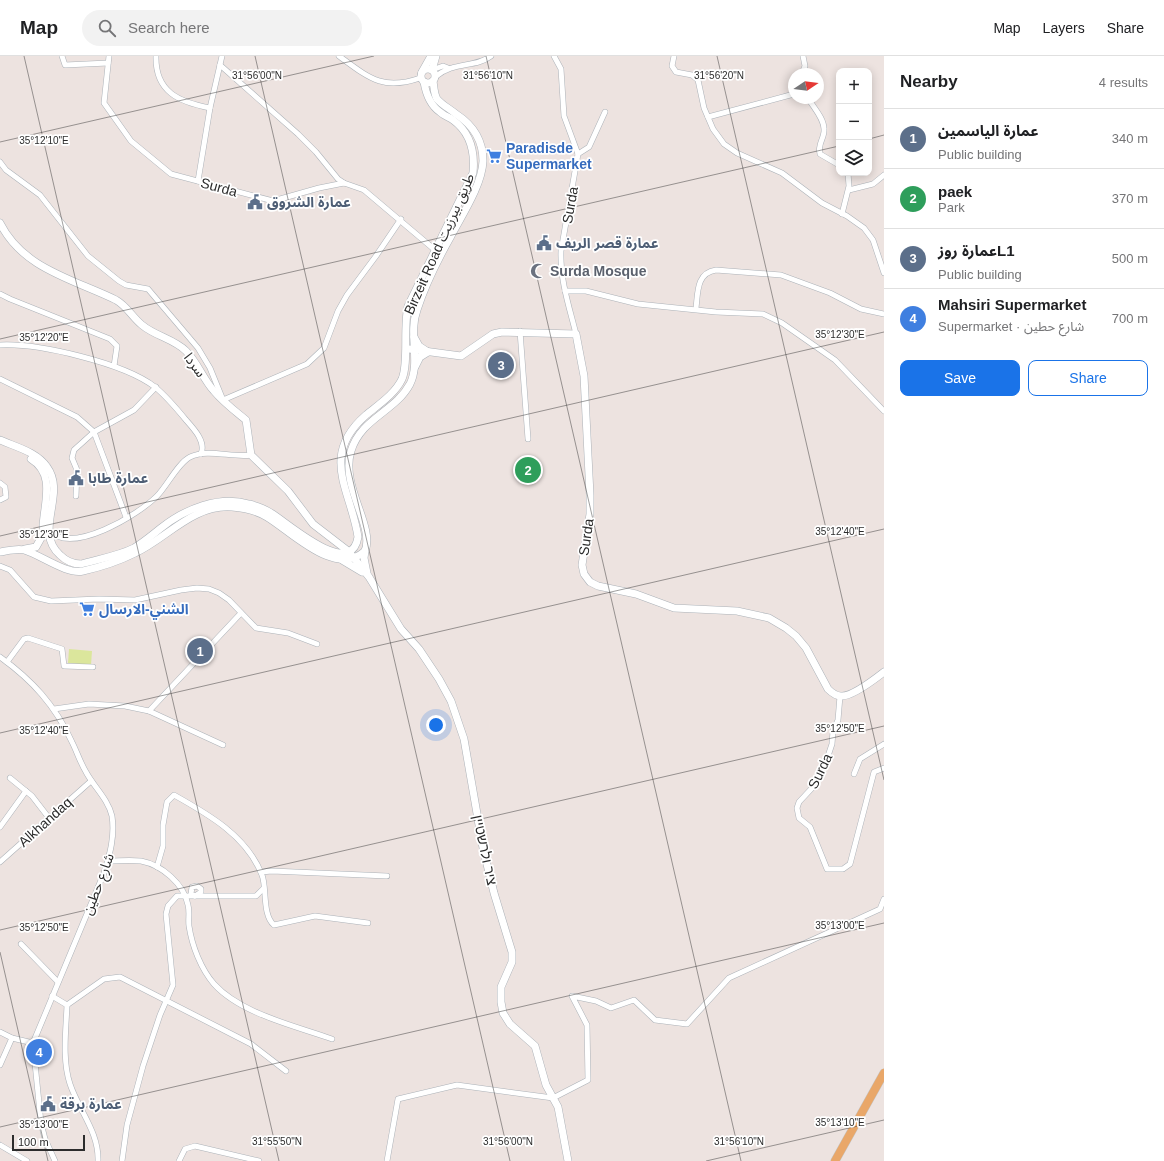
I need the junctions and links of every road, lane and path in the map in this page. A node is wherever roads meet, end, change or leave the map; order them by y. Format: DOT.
graph roads {
  1 [pos="62,56"];
  2 [pos="110,56"];
  3 [pos="156,56"];
  4 [pos="222,56"];
  5 [pos="339,56"];
  6 [pos="431,56"];
  7 [pos="436,56"];
  8 [pos="492,56"];
  9 [pos="554,56"];
  10 [pos="674,56"];
  11 [pos="803,56"];
  12 [pos="108,62"];
  13 [pos="220,65"];
  14 [pos="446,67"];
  15 [pos="804,68"];
  16 [pos="433,76"];
  17 [pos="422,77"];
  18 [pos="788,96"];
  19 [pos="812,104"];
  20 [pos="210,108"];
  21 [pos="605,112"];
  22 [pos="708,116"];
  23 [pos="578,154"];
  24 [pos="0,162"];
  25 [pos="836,163"];
  26 [pos="884,175"];
  27 [pos="848,176"];
  28 [pos="198,181"];
  29 [pos="344,183"];
  30 [pos="849,190"];
  31 [pos="842,214"];
  32 [pos="401,219"];
  33 [pos="0,223"];
  34 [pos="438,252"];
  35 [pos="884,273"];
  36 [pos="564,290"];
  37 [pos="0,294"];
  38 [pos="696,308"];
  39 [pos="884,314"];
  40 [pos="520,331"];
  41 [pos="413,333"];
  42 [pos="576,334"];
  43 [pos="0,346"];
  44 [pos="405,349"];
  45 [pos="414,350"];
  46 [pos="428,352"];
  47 [pos="114,366"];
  48 [pos="414,369"];
  49 [pos="0,379"];
  50 [pos="156,387"];
  51 [pos="223,400"];
  52 [pos="884,411"];
  53 [pos="94,432"];
  54 [pos="528,438"];
  55 [pos="0,442"];
  56 [pos="201,454"];
  57 [pos="251,455"];
  58 [pos="0,483"];
  59 [pos="76,496"];
  60 [pos="0,500"];
  61 [pos="126,517"];
  62 [pos="48,529"];
  63 [pos="22,550"];
  64 [pos="348,551"];
  65 [pos="365,551"];
  66 [pos="0,552"];
  67 [pos="354,558"];
  68 [pos="341,559"];
  69 [pos="0,566"];
  70 [pos="369,577"];
  71 [pos="241,613"];
  72 [pos="317,644"];
  73 [pos="0,657"];
  74 [pos="7,662"];
  75 [pos="93,667"];
  76 [pos="884,672"];
  77 [pos="840,696"];
  78 [pos="54,710"];
  79 [pos="149,711"];
  80 [pos="884,744"];
  81 [pos="223,745"];
  82 [pos="884,768"];
  83 [pos="854,774"];
  84 [pos="10,778"];
  85 [pos="90,781"];
  86 [pos="26,791"];
  87 [pos="49,818"];
  88 [pos="0,827"];
  89 [pos="1,859"];
  90 [pos="108,861"];
  91 [pos="157,867"];
  92 [pos="261,872"];
  93 [pos="387,876"];
  94 [pos="178,884"];
  95 [pos="200,888"];
  96 [pos="191,889"];
  97 [pos="263,889"];
  98 [pos="185,895"];
  99 [pos="196,896"];
  100 [pos="212,896"];
  101 [pos="256,896"];
  102 [pos="884,899"];
  103 [pos="266,904"];
  104 [pos="188,905"];
  105 [pos="368,923"];
  106 [pos="21,944"];
  107 [pos="58,982"];
  108 [pos="52,996"];
  109 [pos="166,1001"];
  110 [pos="67,1005"];
  111 [pos="0,1032"];
  112 [pos="12,1038"];
  113 [pos="332,1039"];
  114 [pos="33,1043"];
  115 [pos="0,1065"];
  116 [pos="286,1071"];
  117 [pos="884,1073"];
  118 [pos="553,1098"];
  119 [pos="0,1145"];
  120 [pos="27,1161"];
  121 [pos="55,1161"];
  122 [pos="98,1161"];
  123 [pos="122,1161"];
  124 [pos="179,1161"];
  125 [pos="259,1161"];
  126 [pos="387,1161"];
  127 [pos="568,1161"];
  128 [pos="835,1161"];
  1 -- 12 [label="street"];
  2 -- 12 [label="street, Surda"];
  3 -- 20 [label="street"];
  4 -- 13 [label="street"];
  5 -- 17 [label="street"];
  6 -- 17 [label="main road"];
  7 -- 14 [label="street"];
  7 -- 16 [label="main road"];
  8 -- 14 [label="street"];
  9 -- 23 [label="street"];
  10 -- 22 [label="street"];
  11 -- 15 [label="street"];
  12 -- 28 [label="street, Surda"];
  13 -- 20 [label="street"];
  13 -- 29 [label="street"];
  14 -- 16 [label="street"];
  16 -- 17 [label="main road"];
  16 -- 17 [label="main road"];
  16 -- 34 [label="main road, Birzeit Road طريق بيرزيت"];
  17 -- 34 [label="main road, Birzeit Road طريق بيرزيت"];
  18 -- 22 [label="street"];
  19 -- 25 [label="street"];
  20 -- 28 [label="street"];
  21 -- 23 [label="street"];
  22 -- 31 [label="street"];
  23 -- 36 [label="street, Surda"];
  24 -- 51 [label="street"];
  26 -- 30 [label="street"];
  27 -- 30 [label="street"];
  28 -- 29 [label="street, Surda"];
  29 -- 32 [label="street"];
  30 -- 31 [label="street"];
  31 -- 35 [label="street"];
  32 -- 34 [label="street"];
  32 -- 51 [label="street"];
  33 -- 51 [label="main road, سردا"];
  34 -- 41 [label="main road, Birzeit Road طريق بيرزيت"];
  34 -- 44 [label="main road, Birzeit Road طريق بيرزيت"];
  36 -- 38 [label="street"];
  36 -- 42 [label="street, Surda"];
  37 -- 47 [label="street"];
  38 -- 39 [label="street"];
  38 -- 52 [label="street"];
  40 -- 42 [label="main road"];
  40 -- 46 [label="main road"];
  40 -- 54 [label="street"];
  41 -- 45 [label="main road, Birzeit Road طريق بيرزيت"];
  41 -- 46 [label="main road"];
  42 -- 77 [label="main road, Surda"];
  43 -- 47 [label="street"];
  44 -- 45 [label="main road"];
  44 -- 64 [label="main road, Birzeit Road طريق بيرزيت"];
  45 -- 46 [label="main road"];
  45 -- 48 [label="main road, Birzeit Road طريق بيرزيت"];
  46 -- 48 [label="main road"];
  47 -- 50 [label="street"];
  48 -- 65 [label="main road, Birzeit Road طريق بيرزيت"];
  49 -- 53 [label="street"];
  50 -- 53 [label="street"];
  50 -- 56 [label="street"];
  51 -- 57 [label="main road, سردا"];
  53 -- 59 [label="street"];
  53 -- 61 [label="street"];
  55 -- 62 [label="main road"];
  56 -- 57 [label="street"];
  56 -- 61 [label="street"];
  57 -- 64 [label="main road"];
  58 -- 60 [label="street"];
  61 -- 62 [label="street"];
  62 -- 63 [label="main road"];
  62 -- 64 [label="main road"];
  63 -- 66 [label="main road"];
  63 -- 68 [label="main road"];
  64 -- 67 [label="main road, ציר ולרשטיין"];
  65 -- 67 [label="main road"];
  65 -- 70 [label="main road, Birzeit Road طريق بيرزيت"];
  67 -- 68 [label="main road"];
  67 -- 70 [label="main road, ציר ולרשטיין"];
  68 -- 70 [label="main road"];
  69 -- 71 [label="street"];
  70 -- 118 [label="main road, ציר ולרשטיין"];
  71 -- 72 [label="street"];
  71 -- 79 [label="street"];
  73 -- 74 [label="street, شارع حطين"];
  74 -- 75 [label="street"];
  74 -- 78 [label="street, شارع حطين"];
  76 -- 77 [label="main road"];
  77 -- 82 [label="street, Surda"];
  78 -- 79 [label="street"];
  78 -- 85 [label="street, شارع حطين"];
  79 -- 81 [label="street"];
  80 -- 83 [label="street"];
  84 -- 86 [label="street"];
  85 -- 87 [label="street, Alkhandaq"];
  85 -- 90 [label="street, شارع حطين"];
  86 -- 87 [label="street"];
  86 -- 88 [label="street"];
  87 -- 89 [label="street, Alkhandaq"];
  90 -- 91 [label="street"];
  90 -- 107 [label="street, شارع حطين"];
  91 -- 92 [label="street"];
  91 -- 94 [label="street"];
  92 -- 93 [label="street"];
  92 -- 97 [label="street"];
  94 -- 96 [label="street"];
  94 -- 98 [label="street"];
  95 -- 96 [label="street"];
  95 -- 99 [label="street"];
  95 -- 100 [label="street"];
  96 -- 98 [label="street"];
  96 -- 99 [label="street"];
  97 -- 101 [label="street"];
  97 -- 103 [label="street"];
  98 -- 99 [label="street"];
  98 -- 104 [label="street"];
  98 -- 109 [label="street"];
  99 -- 100 [label="street"];
  99 -- 104 [label="street"];
  100 -- 101 [label="street"];
  101 -- 103 [label="street"];
  102 -- 118 [label="street"];
  103 -- 105 [label="street"];
  104 -- 113 [label="street"];
  106 -- 107 [label="street"];
  107 -- 108 [label="street, شارع حطين"];
  108 -- 110 [label="street"];
  108 -- 114 [label="street, شارع حطين"];
  109 -- 110 [label="street"];
  109 -- 116 [label="street"];
  109 -- 123 [label="street"];
  110 -- 122 [label="street"];
  111 -- 112 [label="street"];
  112 -- 114 [label="street"];
  112 -- 115 [label="street"];
  114 -- 121 [label="street, شارع حطين"];
  117 -- 128 [label="main road"];
  118 -- 126 [label="street"];
  118 -- 127 [label="main road, ציר ולרשטיין"];
  119 -- 120 [label="street"];
  124 -- 125 [label="street"];
}
